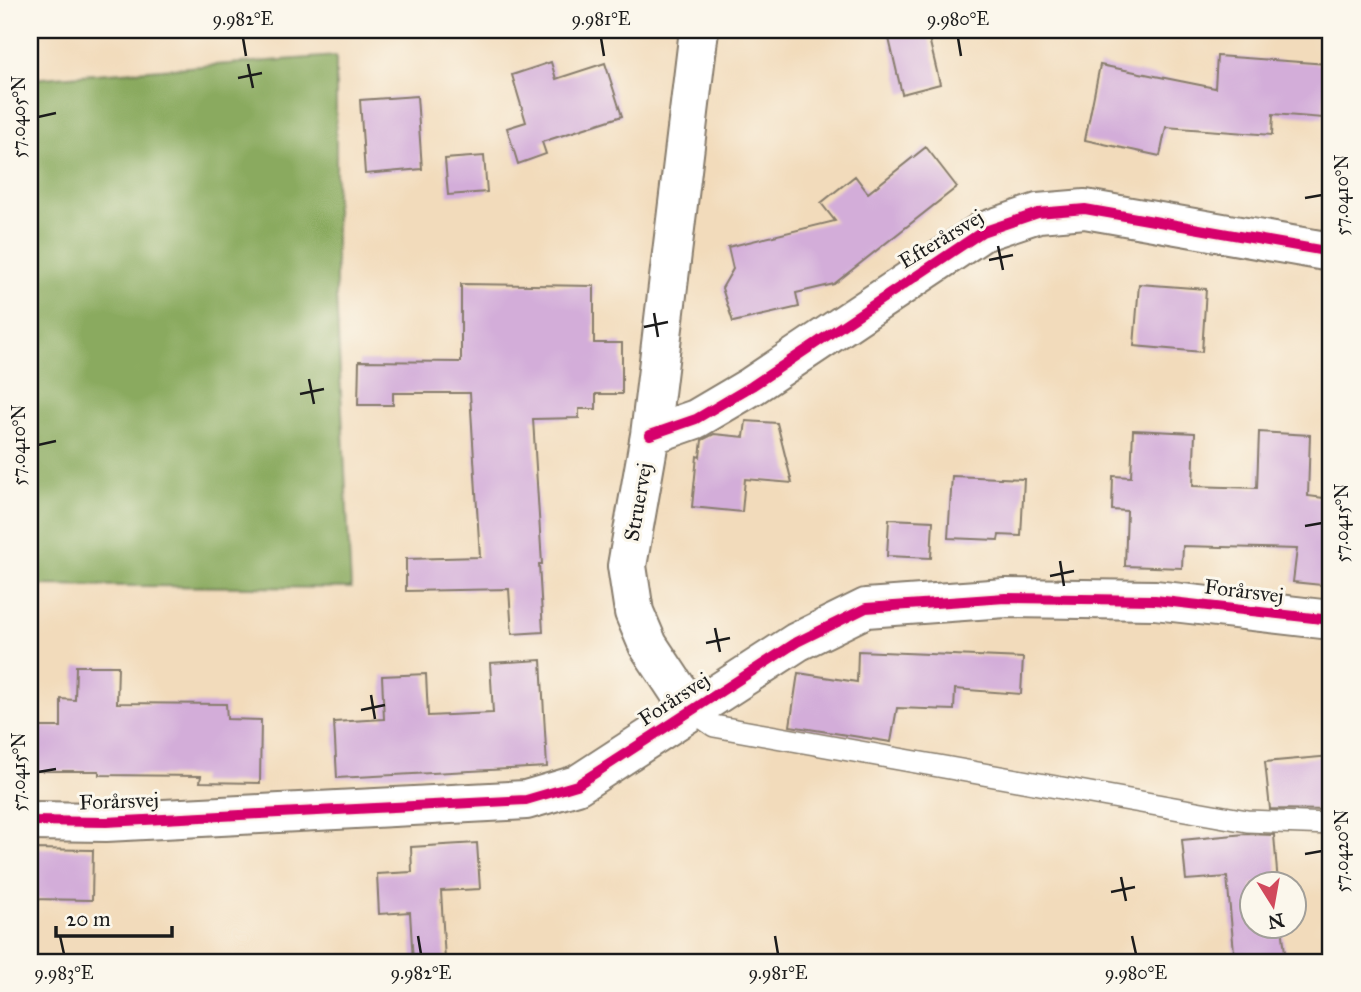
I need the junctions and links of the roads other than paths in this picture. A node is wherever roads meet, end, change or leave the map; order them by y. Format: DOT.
graph roads {
  1 [pos="699,30"];
  2 [pos="1331,252"];
  3 [pos="650,435"];
  4 [pos="1331,620"];
  5 [pos="691,710"];
  6 [pos="30,821"];
  7 [pos="1331,824"];
  1 -- 3 [label="street, Struervej"];
  2 -- 3 [label="street, Efterårsvej"];
  3 -- 5 [label="street, Struervej"];
  4 -- 5 [label="street, Forårsvej"];
  5 -- 6 [label="street, Forårsvej"];
  5 -- 7 [label="lane"];
}
